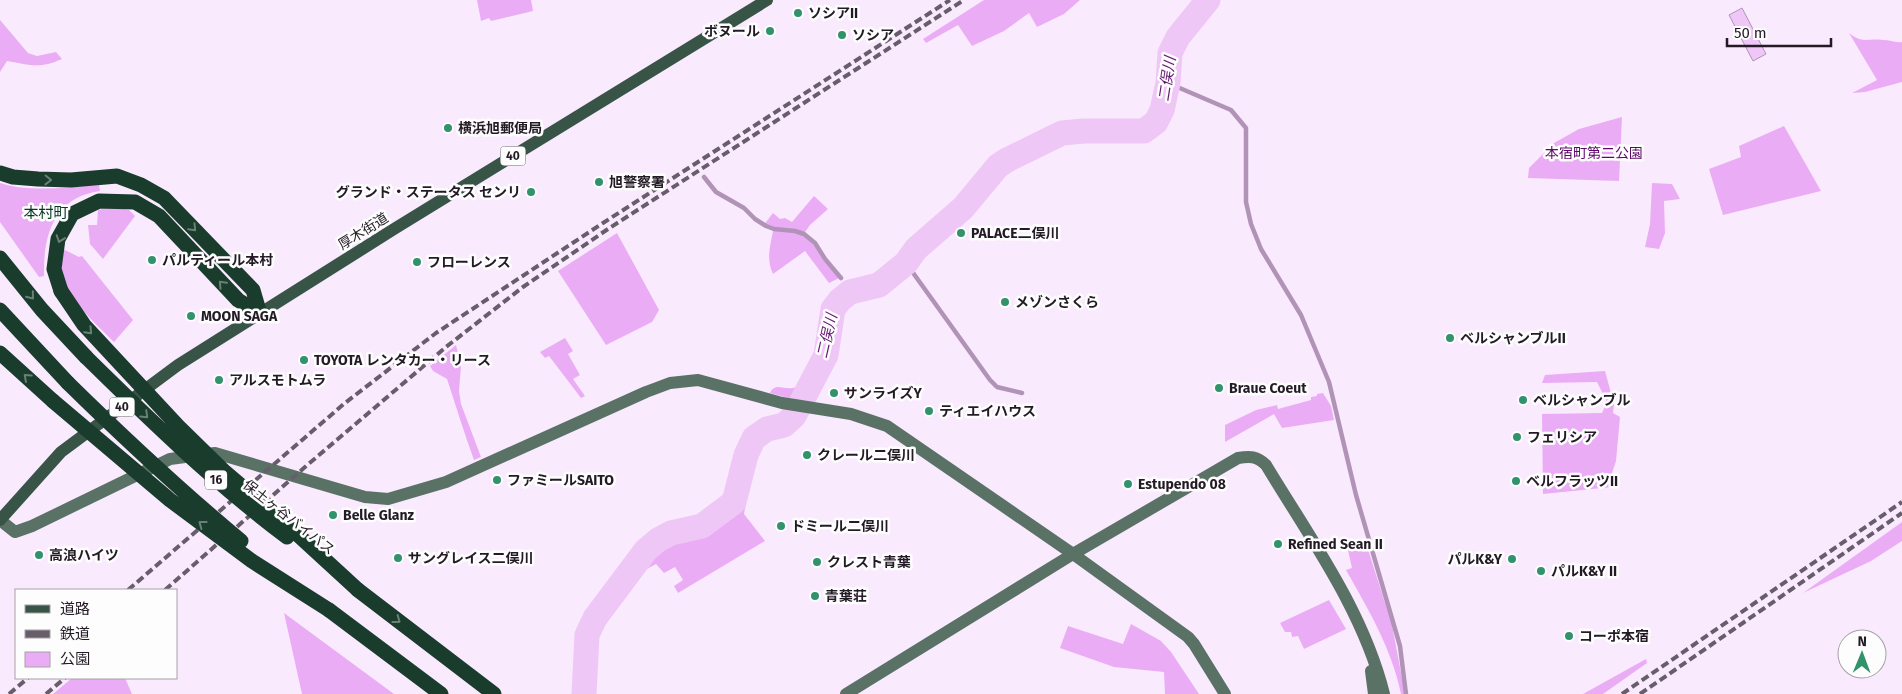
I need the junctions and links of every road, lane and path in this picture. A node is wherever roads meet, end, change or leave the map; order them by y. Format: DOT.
graph roads {
  1 [pos="767,0"];
  2 [pos="0,173"];
  3 [pos="0,258"];
  4 [pos="0,310"];
  5 [pos="260,314"];
  6 [pos="0,353"];
  7 [pos="0,520"];
  8 [pos="1073,554"];
  9 [pos="358,590"];
  10 [pos="329,610"];
  11 [pos="1368,644"];
  12 [pos="441,694"];
  13 [pos="494,694"];
  14 [pos="846,694"];
  15 [pos="1225,694"];
  16 [pos="1374,694"];
  17 [pos="1384,694"];
  1 -- 5 [label="main road, 厚木街道 / 40"];
  2 -- 5 [label="highway, one-way"];
  3 -- 9 [label="highway, 保土ヶ谷バイパス / 16, one-way, bridge"];
  4 -- 10 [label="highway, 16, bridge"];
  5 -- 7 [label="main road, 厚木街道 / 40"];
  5 -- 9 [label="highway, one-way, bridge"];
  10 -- 6 [label="highway, one-way, bridge"];
  7 -- 8 [label="street"];
  8 -- 11 [label="street"];
  8 -- 14 [label="street"];
  8 -- 15 [label="street"];
  9 -- 13 [label="highway, 保土ヶ谷バイパス / 16, one-way"];
  10 -- 12 [label="highway, 16"];
  11 -- 16 [label="street"];
  11 -- 17 [label="street"];
}
